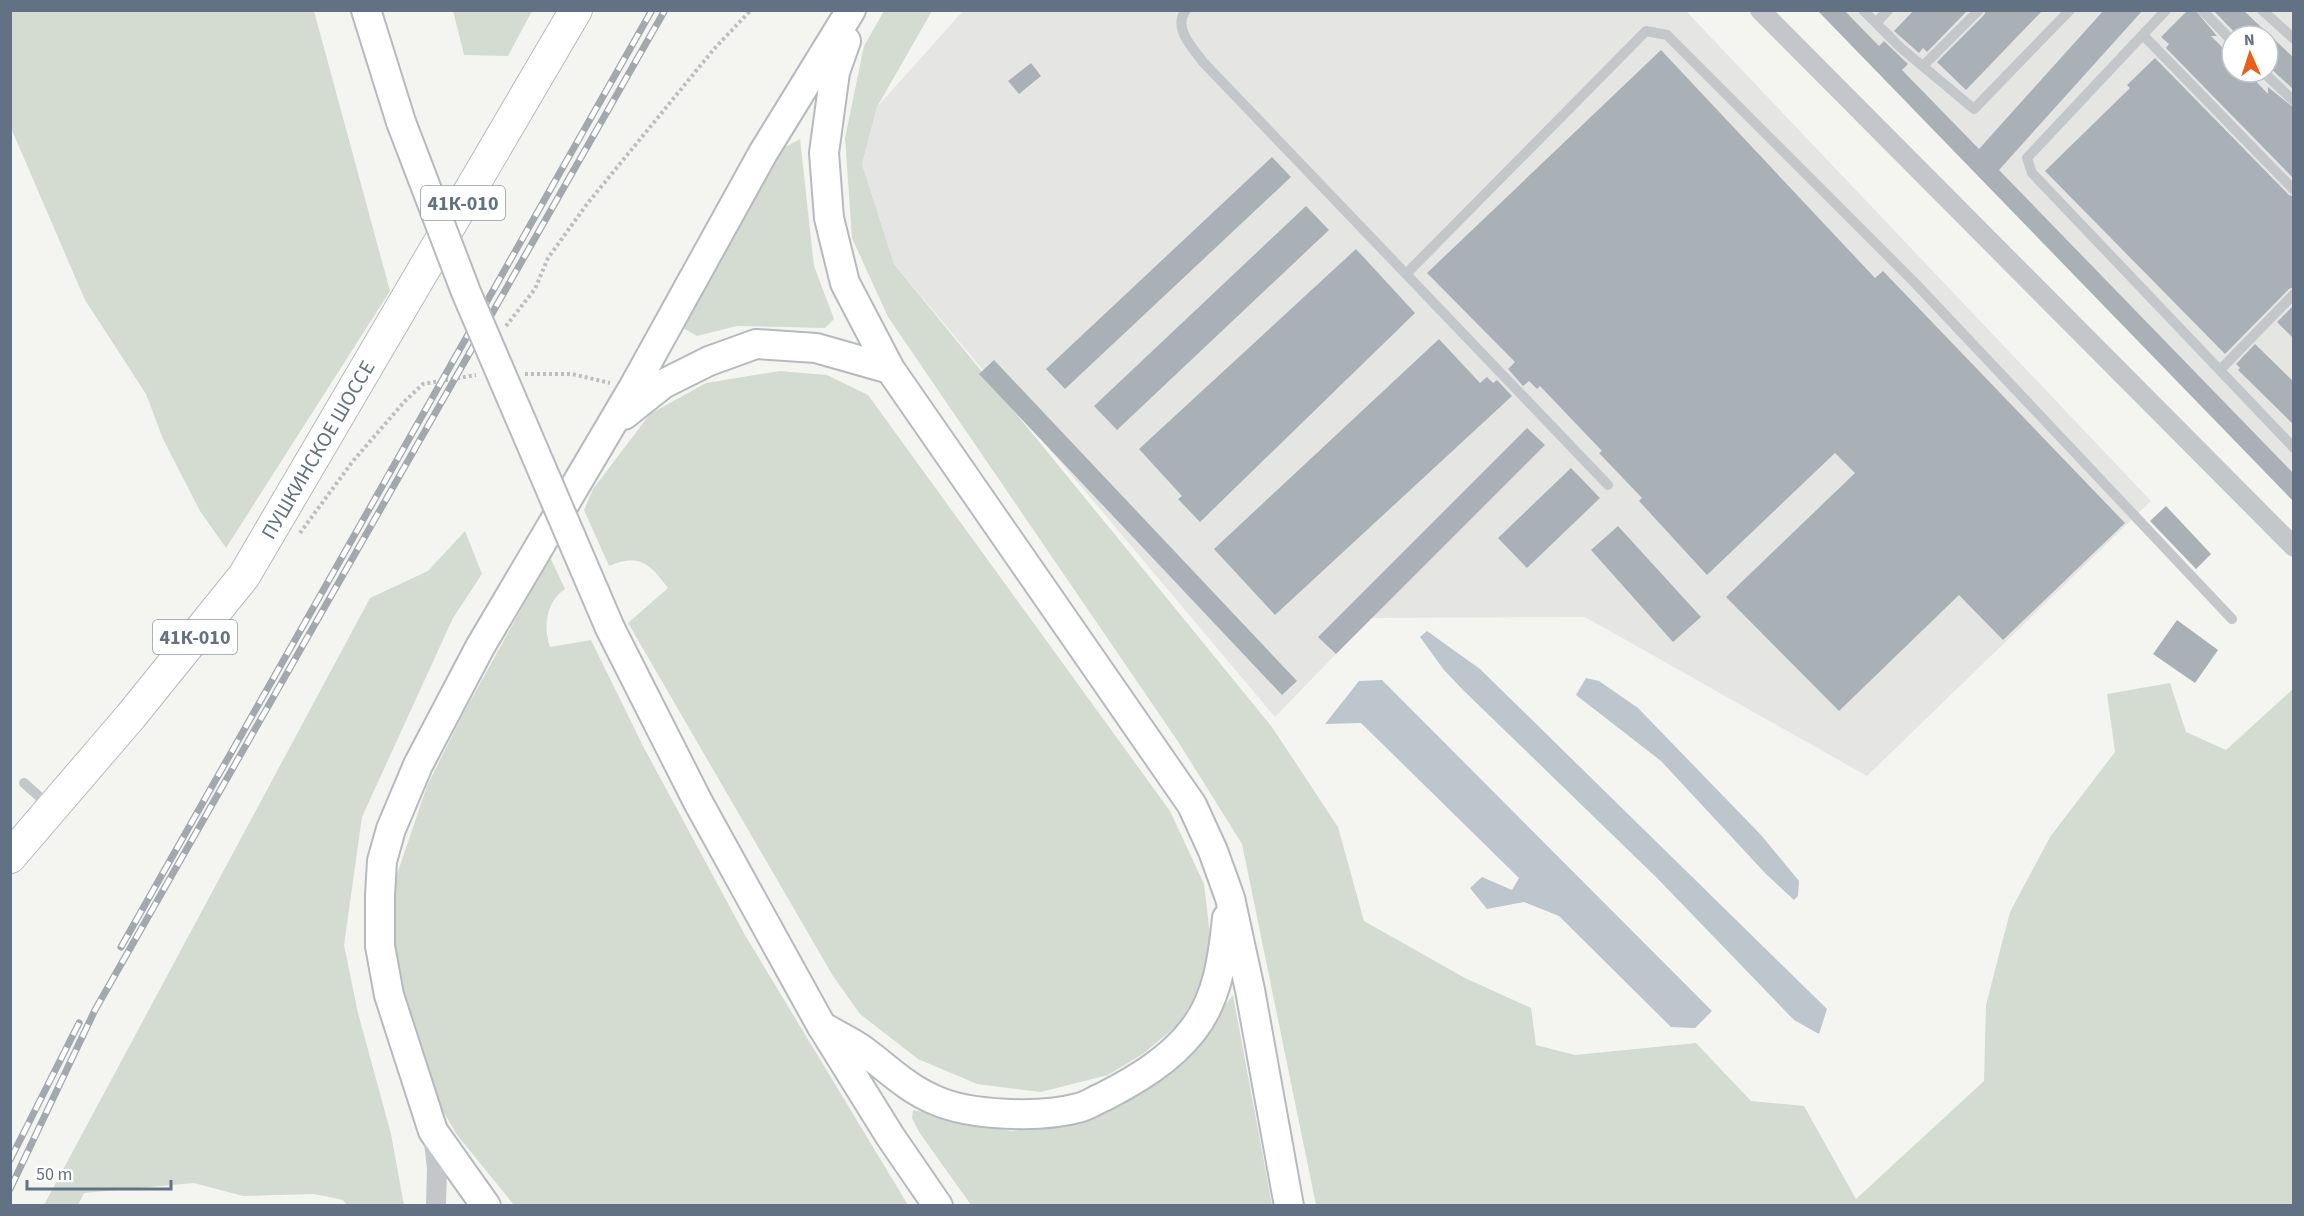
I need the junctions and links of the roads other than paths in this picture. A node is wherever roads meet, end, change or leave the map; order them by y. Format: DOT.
graph roads {
  1 [pos="366,10"];
  2 [pos="576,10"];
  3 [pos="851,10"];
  4 [pos="856,10"];
  5 [pos="1186,10"];
  6 [pos="1760,10"];
  7 [pos="1863,10"];
  8 [pos="1888,10"];
  9 [pos="1979,10"];
  10 [pos="2070,10"];
  11 [pos="2166,10"];
  12 [pos="2202,10"];
  13 [pos="2262,10"];
  14 [pos="1876,23"];
  15 [pos="2220,29"];
  16 [pos="2143,35"];
  17 [pos="2294,39"];
  18 [pos="1923,66"];
  19 [pos="2276,84"];
  20 [pos="2294,101"];
  21 [pos="2294,190"];
  22 [pos="1406,274"];
  23 [pos="2294,294"];
  24 [pos="890,369"];
  25 [pos="2220,370"];
  26 [pos="609,427"];
  27 [pos="2294,448"];
  28 [pos="1608,485"];
  29 [pos="2294,547"];
  30 [pos="2232,619"];
  31 [pos="24,783"];
  32 [pos="52,808"];
  33 [pos="10,857"];
  34 [pos="1230,898"];
  35 [pos="821,1025"];
  36 [pos="433,1131"];
  37 [pos="436,1206"];
  38 [pos="486,1206"];
  39 [pos="938,1206"];
  40 [pos="1289,1206"];
  1 -- 35 [label="street, bridge"];
  2 -- 32 [label="main road, ПУШКИНСКОЕ ШОССЕ / 41К-010"];
  3 -- 26 [label="street"];
  4 -- 24 [label="street"];
  5 -- 22 [label="lane"];
  6 -- 29 [label="street"];
  7 -- 14 [label="lane"];
  8 -- 14 [label="lane"];
  9 -- 18 [label="lane"];
  10 -- 18 [label="lane"];
  11 -- 16 [label="lane"];
  12 -- 15 [label="lane"];
  13 -- 17 [label="lane"];
  14 -- 18 [label="lane"];
  16 -- 21 [label="lane"];
  16 -- 25 [label="lane"];
  19 -- 20 [label="lane"];
  22 -- 28 [label="lane"];
  22 -- 30 [label="lane"];
  23 -- 25 [label="lane"];
  24 -- 26 [label="street"];
  24 -- 34 [label="street"];
  25 -- 27 [label="lane"];
  26 -- 36 [label="street"];
  31 -- 32 [label="lane"];
  32 -- 33 [label="main road, ПУШКИНСКОЕ ШОССЕ / 41К-010"];
  34 -- 35 [label="street"];
  34 -- 40 [label="street"];
  35 -- 39 [label="street"];
  36 -- 37 [label="street"];
  36 -- 38 [label="street"];
}
